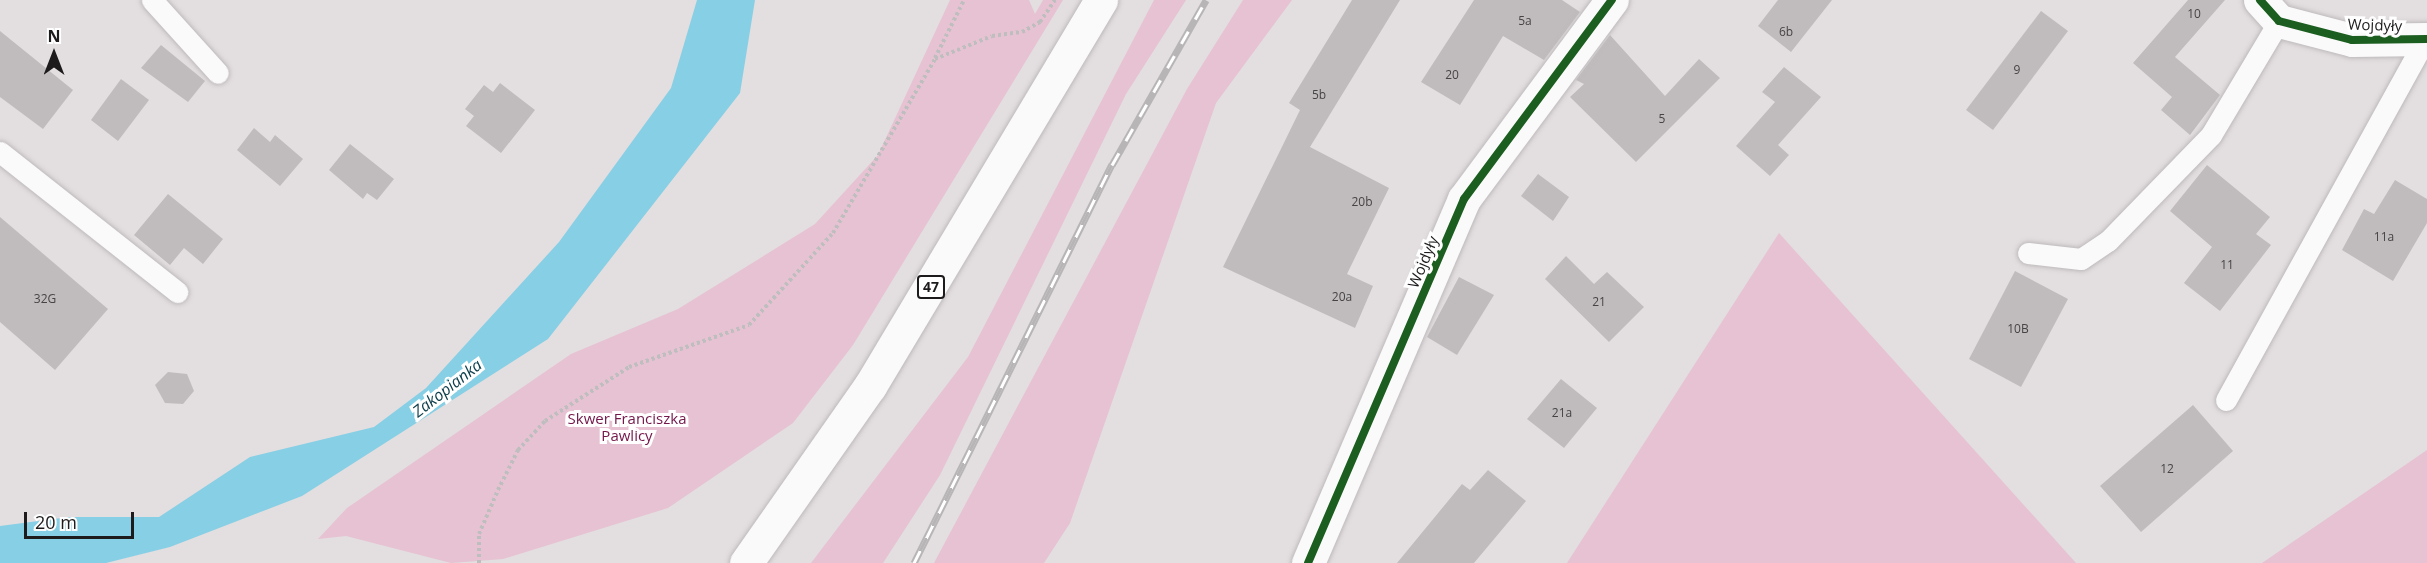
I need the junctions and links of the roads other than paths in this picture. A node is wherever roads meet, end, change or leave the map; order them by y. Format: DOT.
graph roads {
  1 [pos="152,0"];
  2 [pos="1101,0"];
  3 [pos="1612,0"];
  4 [pos="2270,10"];
  5 [pos="2426,39"];
  6 [pos="218,73"];
  7 [pos="0,152"];
  8 [pos="2028,253"];
  9 [pos="177,292"];
  10 [pos="2226,400"];
  11 [pos="746,563"];
  12 [pos="1308,563"];
  1 -- 6 [label="lane"];
  2 -- 11 [label="street, 47"];
  3 -- 12 [label="street, Wojdyły"];
  4 -- 5 [label="street, Wojdyły"];
  4 -- 8 [label="lane"];
  5 -- 10 [label="lane"];
  7 -- 9 [label="lane"];
}
